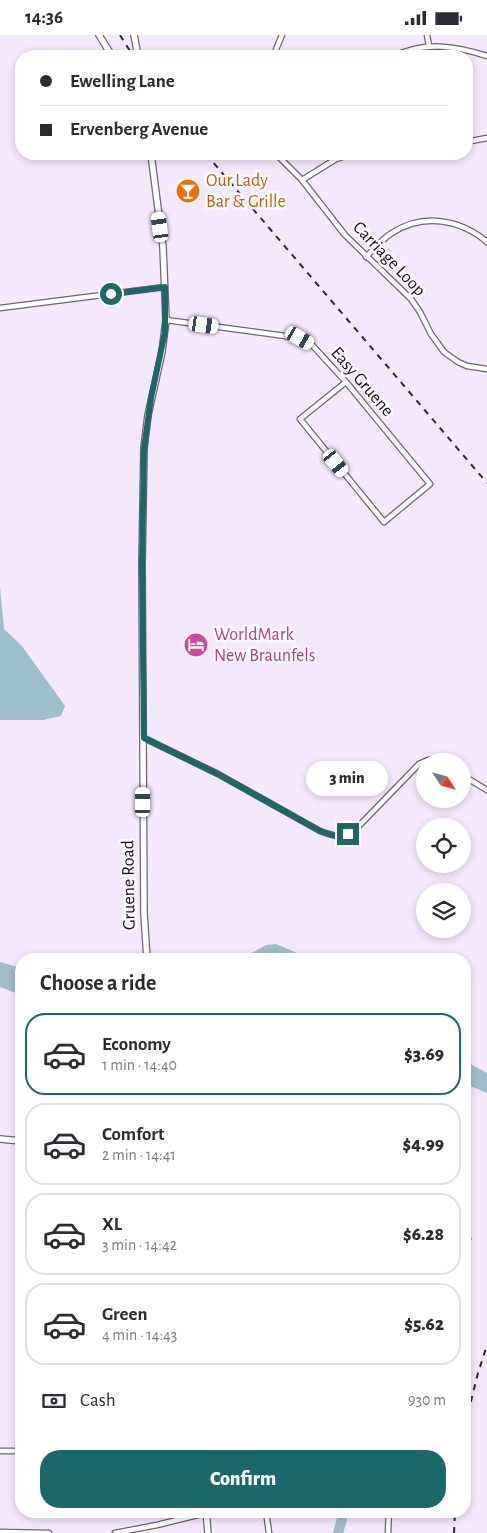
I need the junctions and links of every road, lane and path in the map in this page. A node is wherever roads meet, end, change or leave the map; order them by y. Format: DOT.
graph roads {
  1 [pos="99,35"];
  2 [pos="134,35"];
  3 [pos="282,35"];
  4 [pos="427,35"];
  5 [pos="429,46"];
  6 [pos="108,50"];
  7 [pos="137,50"];
  8 [pos="276,50"];
  9 [pos="415,50"];
  10 [pos="469,50"];
  11 [pos="473,51"];
  12 [pos="487,56"];
  13 [pos="487,138"];
  14 [pos="473,141"];
  15 [pos="152,160"];
  16 [pos="282,160"];
  17 [pos="334,160"];
  18 [pos="302,180"];
  19 [pos="487,242"];
  20 [pos="366,257"];
  21 [pos="165,287"];
  22 [pos="0,308"];
  23 [pos="166,320"];
  24 [pos="487,369"];
  25 [pos="346,382"];
  26 [pos="144,738"];
  27 [pos="416,767"];
  28 [pos="471,780"];
  29 [pos="487,789"];
  30 [pos="147,953"];
  31 [pos="0,1139"];
  32 [pos="15,1140"];
  33 [pos="0,1451"];
  34 [pos="15,1451"];
  35 [pos="183,1518"];
  36 [pos="207,1518"];
  37 [pos="267,1518"];
  38 [pos="389,1518"];
  39 [pos="157,1525"];
  40 [pos="0,1532"];
  41 [pos="49,1533"];
  42 [pos="115,1533"];
  43 [pos="158,1533"];
  44 [pos="208,1533"];
  45 [pos="269,1533"];
  46 [pos="388,1533"];
  1 -- 6 [label="street"];
  2 -- 7 [label="street"];
  3 -- 8 [label="street"];
  4 -- 5 [label="street"];
  5 -- 9 [label="street"];
  5 -- 10 [label="street"];
  11 -- 12 [label="street"];
  13 -- 14 [label="street"];
  15 -- 21 [label="street, Gruene Road"];
  16 -- 18 [label="street, Carriage Loop"];
  17 -- 18 [label="street"];
  18 -- 20 [label="street, Carriage Loop"];
  19 -- 20 [label="street"];
  20 -- 24 [label="street, Carriage Loop"];
  21 -- 22 [label="street"];
  21 -- 23 [label="street, Gruene Road"];
  23 -- 25 [label="street, Easy Gruene"];
  23 -- 26 [label="street, Gruene Road"];
  25 -- 25 [label="street, Easy Gruene"];
  26 -- 27 [label="street"];
  26 -- 30 [label="street, Gruene Road"];
  28 -- 29 [label="street"];
  31 -- 32 [label="street"];
  33 -- 34 [label="street"];
  35 -- 39 [label="street"];
  36 -- 44 [label="street"];
  37 -- 45 [label="street"];
  38 -- 46 [label="street"];
  39 -- 42 [label="street"];
  39 -- 43 [label="street"];
  40 -- 41 [label="street"];
}
